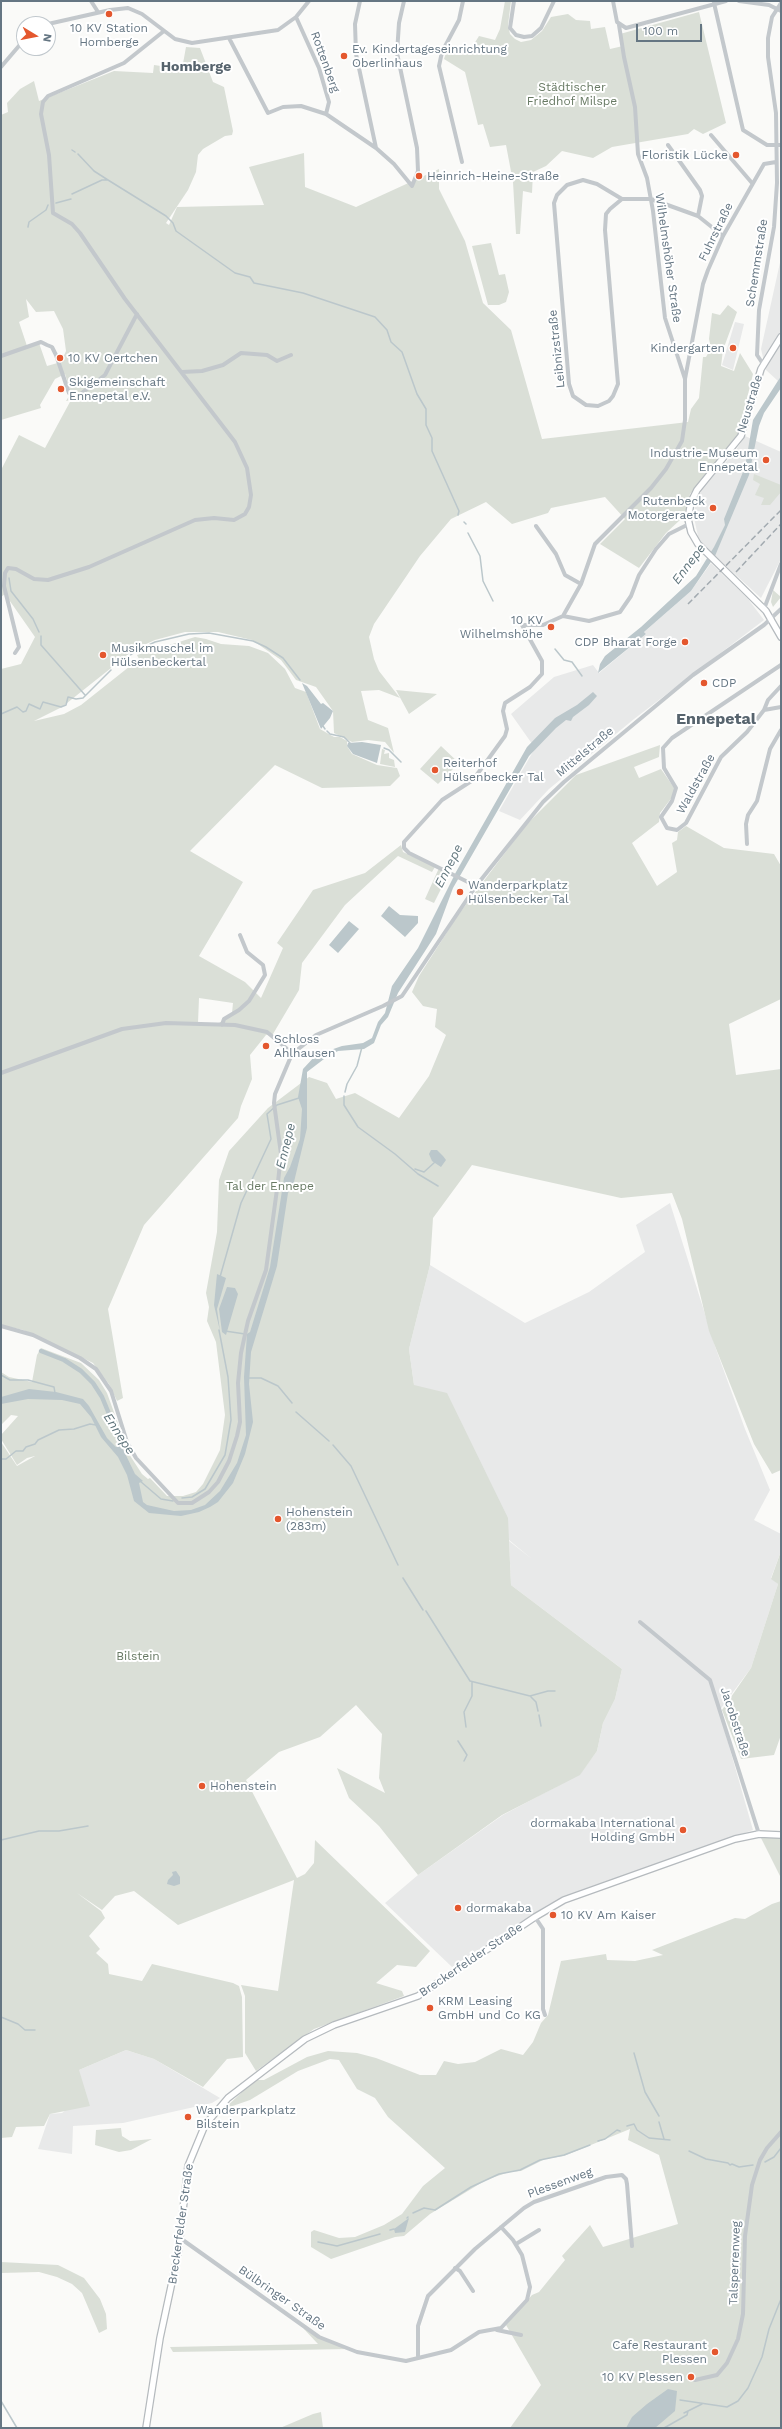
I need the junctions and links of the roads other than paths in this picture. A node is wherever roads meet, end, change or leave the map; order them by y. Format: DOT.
graph roads {
  1 [pos="91,1"];
  2 [pos="309,1"];
  3 [pos="360,1"];
  4 [pos="404,1"];
  5 [pos="463,1"];
  6 [pos="514,1"];
  7 [pos="554,1"];
  8 [pos="613,1"];
  9 [pos="726,1"];
  10 [pos="739,1"];
  11 [pos="781,3"];
  12 [pos="714,4"];
  13 [pos="776,7"];
  14 [pos="781,11"];
  15 [pos="98,12"];
  16 [pos="296,17"];
  17 [pos="56,22"];
  18 [pos="620,26"];
  19 [pos="164,31"];
  20 [pos="229,38"];
  21 [pos="16,49"];
  22 [pos="1,67"];
  23 [pos="779,112"];
  24 [pos="326,114"];
  25 [pos="711,135"];
  26 [pos="668,145"];
  27 [pos="775,145"];
  28 [pos="781,145"];
  29 [pos="376,148"];
  30 [pos="462,162"];
  31 [pos="776,162"];
  32 [pos="779,169"];
  33 [pos="752,183"];
  34 [pos="622,199"];
  35 [pos="651,199"];
  36 [pos="698,216"];
  37 [pos="724,236"];
  38 [pos="137,314"];
  39 [pos="781,337"];
  40 [pos="291,354"];
  41 [pos="1,356"];
  42 [pos="763,364"];
  43 [pos="182,372"];
  44 [pos="685,379"];
  45 [pos="689,524"];
  46 [pos="536,526"];
  47 [pos="781,564"];
  48 [pos="581,584"];
  49 [pos="764,609"];
  50 [pos="781,609"];
  51 [pos="563,616"];
  52 [pos="772,618"];
  53 [pos="781,636"];
  54 [pos="15,653"];
  55 [pos="781,665"];
  56 [pos="781,686"];
  57 [pos="781,707"];
  58 [pos="764,710"];
  59 [pos="781,730"];
  60 [pos="747,844"];
  61 [pos="476,886"];
  62 [pos="240,935"];
  63 [pos="222,1024"];
  64 [pos="292,1053"];
  65 [pos="1,1073"];
  66 [pos="1,1326"];
  67 [pos="640,1622"];
  68 [pos="759,1834"];
  69 [pos="781,1835"];
  70 [pos="535,1917"];
  71 [pos="545,2015"];
  72 [pos="781,2132"];
  73 [pos="501,2226"];
  74 [pos="539,2230"];
  75 [pos="180,2238"];
  76 [pos="516,2244"];
  77 [pos="632,2246"];
  78 [pos="455,2268"];
  79 [pos="473,2290"];
  80 [pos="494,2329"];
  81 [pos="521,2335"];
  82 [pos="418,2356"];
  83 [pos="695,2380"];
  84 [pos="146,2428"];
  1 -- 15 [label="street"];
  2 -- 16 [label="street"];
  3 -- 29 [label="street"];
  4 -- 29 [label="street"];
  5 -- 30 [label="street"];
  6 -- 7 [label="street"];
  8 -- 18 [label="street, Wilhelmshöher Straße"];
  9 -- 12 [label="street"];
  10 -- 13 [label="street"];
  11 -- 13 [label="street"];
  12 -- 18 [label="street"];
  12 -- 27 [label="street"];
  13 -- 14 [label="street"];
  13 -- 23 [label="street"];
  15 -- 17 [label="street"];
  15 -- 19 [label="street"];
  16 -- 20 [label="street"];
  16 -- 24 [label="street, Rottenberg"];
  18 -- 35 [label="street, Wilhelmshöher Straße"];
  19 -- 20 [label="street"];
  19 -- 38 [label="street"];
  20 -- 24 [label="street"];
  21 -- 22 [label="street"];
  23 -- 27 [label="street"];
  24 -- 29 [label="street"];
  25 -- 33 [label="street"];
  26 -- 36 [label="street"];
  27 -- 28 [label="street"];
  27 -- 31 [label="street"];
  31 -- 32 [label="street, Schemmstraße"];
  31 -- 33 [label="street, Fuhrstraße"];
  32 -- 42 [label="street, Schemmstraße"];
  33 -- 37 [label="street, Fuhrstraße"];
  34 -- 34 [label="street, Leibnizstraße"];
  34 -- 35 [label="street"];
  35 -- 36 [label="street"];
  35 -- 44 [label="street, Wilhelmshöher Straße"];
  36 -- 37 [label="street"];
  37 -- 44 [label="street, Fuhrstraße"];
  38 -- 41 [label="street"];
  38 -- 43 [label="street"];
  39 -- 42 [label="main road, Neustraße"];
  40 -- 43 [label="street"];
  42 -- 45 [label="main road, Neustraße"];
  43 -- 54 [label="street"];
  44 -- 48 [label="street, Wilhelmshöher Straße"];
  45 -- 49 [label="main road, Neustraße"];
  45 -- 51 [label="street"];
  46 -- 48 [label="street"];
  47 -- 49 [label="street"];
  48 -- 51 [label="street, Wilhelmshöher Straße"];
  49 -- 52 [label="main road, Neustraße"];
  50 -- 52 [label="street, Mittelstraße"];
  51 -- 61 [label="street"];
  52 -- 53 [label="main road, Neustraße"];
  52 -- 61 [label="street, Mittelstraße"];
  55 -- 58 [label="street, Waldstraße"];
  56 -- 58 [label="street, Waldstraße"];
  57 -- 58 [label="street"];
  59 -- 60 [label="street"];
  61 -- 64 [label="street, Mittelstraße"];
  62 -- 63 [label="street"];
  63 -- 64 [label="street"];
  63 -- 65 [label="street"];
  64 -- 66 [label="street"];
  67 -- 68 [label="street, Jacobstraße"];
  68 -- 69 [label="main road, Breckerfelder Straße"];
  68 -- 70 [label="main road, Breckerfelder Straße"];
  70 -- 71 [label="street"];
  70 -- 75 [label="main road, Breckerfelder Straße"];
  72 -- 83 [label="street, Talsperrenweg"];
  73 -- 76 [label="street"];
  73 -- 77 [label="street, Plessenweg"];
  73 -- 78 [label="street, Plessenweg"];
  74 -- 76 [label="street"];
  75 -- 82 [label="street, Bülbringer Straße"];
  75 -- 84 [label="main road, Breckerfelder Straße"];
  76 -- 80 [label="street, Bülbringer Straße"];
  78 -- 79 [label="street"];
  78 -- 82 [label="street, Plessenweg"];
  80 -- 81 [label="street, Bülbringer Straße"];
  80 -- 82 [label="street, Bülbringer Straße"];
}
